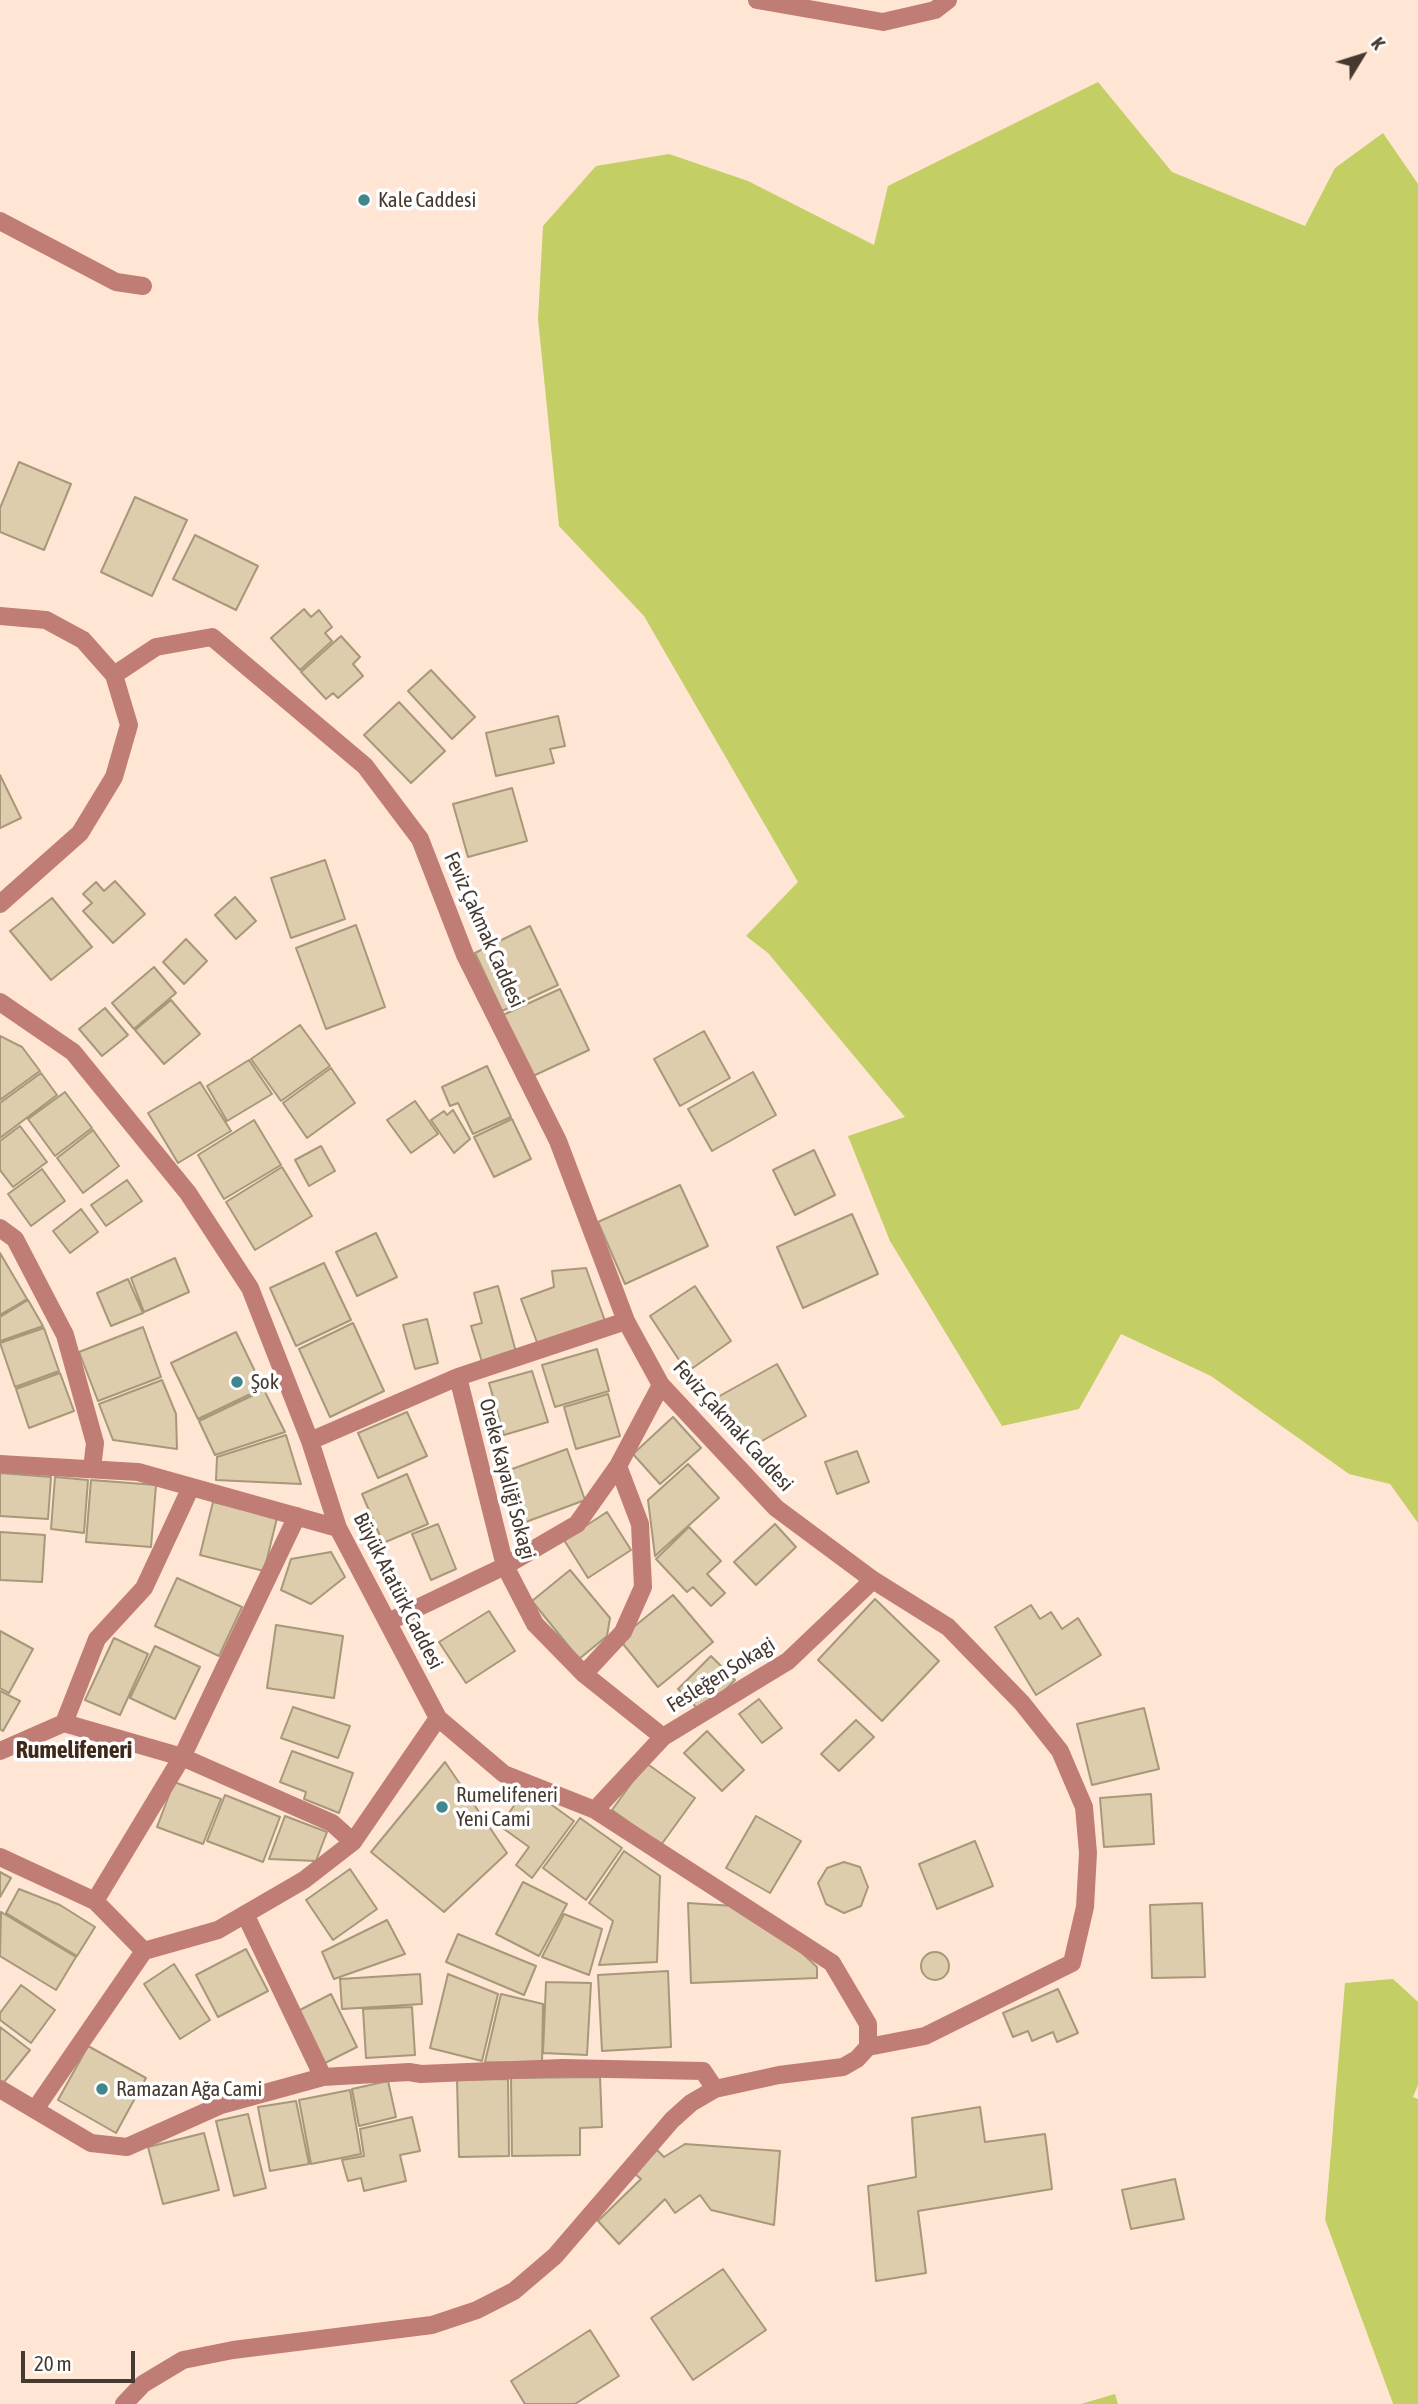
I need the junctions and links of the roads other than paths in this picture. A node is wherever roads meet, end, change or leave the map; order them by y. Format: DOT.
graph roads {
  1 [pos="757,0"];
  2 [pos="948,0"];
  3 [pos="0,221"];
  4 [pos="143,286"];
  5 [pos="0,616"];
  6 [pos="114,675"];
  7 [pos="0,904"];
  8 [pos="0,1002"];
  9 [pos="0,1228"];
  10 [pos="626,1321"];
  11 [pos="458,1377"];
  12 [pos="661,1385"];
  13 [pos="310,1441"];
  14 [pos="0,1464"];
  15 [pos="618,1466"];
  16 [pos="92,1469"];
  17 [pos="191,1487"];
  18 [pos="297,1516"];
  19 [pos="338,1528"];
  20 [pos="505,1566"];
  21 [pos="873,1580"];
  22 [pos="388,1622"];
  23 [pos="584,1674"];
  24 [pos="438,1718"];
  25 [pos="64,1723"];
  26 [pos="663,1737"];
  27 [pos="0,1751"];
  28 [pos="182,1757"];
  29 [pos="595,1810"];
  30 [pos="353,1842"];
  31 [pos="0,1857"];
  32 [pos="95,1902"];
  33 [pos="246,1914"];
  34 [pos="144,1951"];
  35 [pos="868,2047"];
  36 [pos="323,2077"];
  37 [pos="0,2089"];
  38 [pos="715,2089"];
  39 [pos="36,2108"];
  40 [pos="124,2404"];
  1 -- 2 [label="street"];
  3 -- 4 [label="street"];
  5 -- 6 [label="street"];
  6 -- 7 [label="street"];
  6 -- 10 [label="street, Feviz Çakmak Caddesi"];
  8 -- 13 [label="street, Büyük Atatürk Caddesi"];
  9 -- 16 [label="street"];
  10 -- 11 [label="street"];
  10 -- 12 [label="street, Feviz Çakmak Caddesi"];
  11 -- 13 [label="street"];
  11 -- 20 [label="street, Oreke Kayaliği Sokagi"];
  12 -- 15 [label="street"];
  12 -- 21 [label="street, Feviz Çakmak Caddesi"];
  13 -- 19 [label="street, Büyük Atatürk Caddesi"];
  14 -- 16 [label="street"];
  15 -- 20 [label="street"];
  15 -- 23 [label="street"];
  16 -- 17 [label="street"];
  17 -- 18 [label="street"];
  17 -- 25 [label="street"];
  18 -- 19 [label="street"];
  18 -- 28 [label="street"];
  19 -- 22 [label="street, Büyük Atatürk Caddesi"];
  20 -- 22 [label="street"];
  20 -- 23 [label="street, Oreke Kayaliği Sokagi"];
  21 -- 26 [label="street, Fesleğen Sokagi"];
  21 -- 35 [label="street, Feviz Çakmak Caddesi"];
  22 -- 24 [label="street, Büyük Atatürk Caddesi"];
  23 -- 26 [label="street, Oreke Kayaliği Sokagi"];
  24 -- 29 [label="street, Büyük Atatürk Caddesi"];
  24 -- 30 [label="street"];
  25 -- 27 [label="street"];
  25 -- 28 [label="street"];
  26 -- 29 [label="street, Fesleğen Sokagi"];
  28 -- 30 [label="street"];
  28 -- 32 [label="street"];
  29 -- 35 [label="street, Büyük Atatürk Caddesi"];
  30 -- 33 [label="street"];
  31 -- 32 [label="street"];
  32 -- 34 [label="street"];
  33 -- 34 [label="street"];
  33 -- 36 [label="street"];
  34 -- 39 [label="street"];
  35 -- 38 [label="street"];
  36 -- 38 [label="street"];
  36 -- 39 [label="street"];
  37 -- 39 [label="street"];
  38 -- 40 [label="street"];
}
